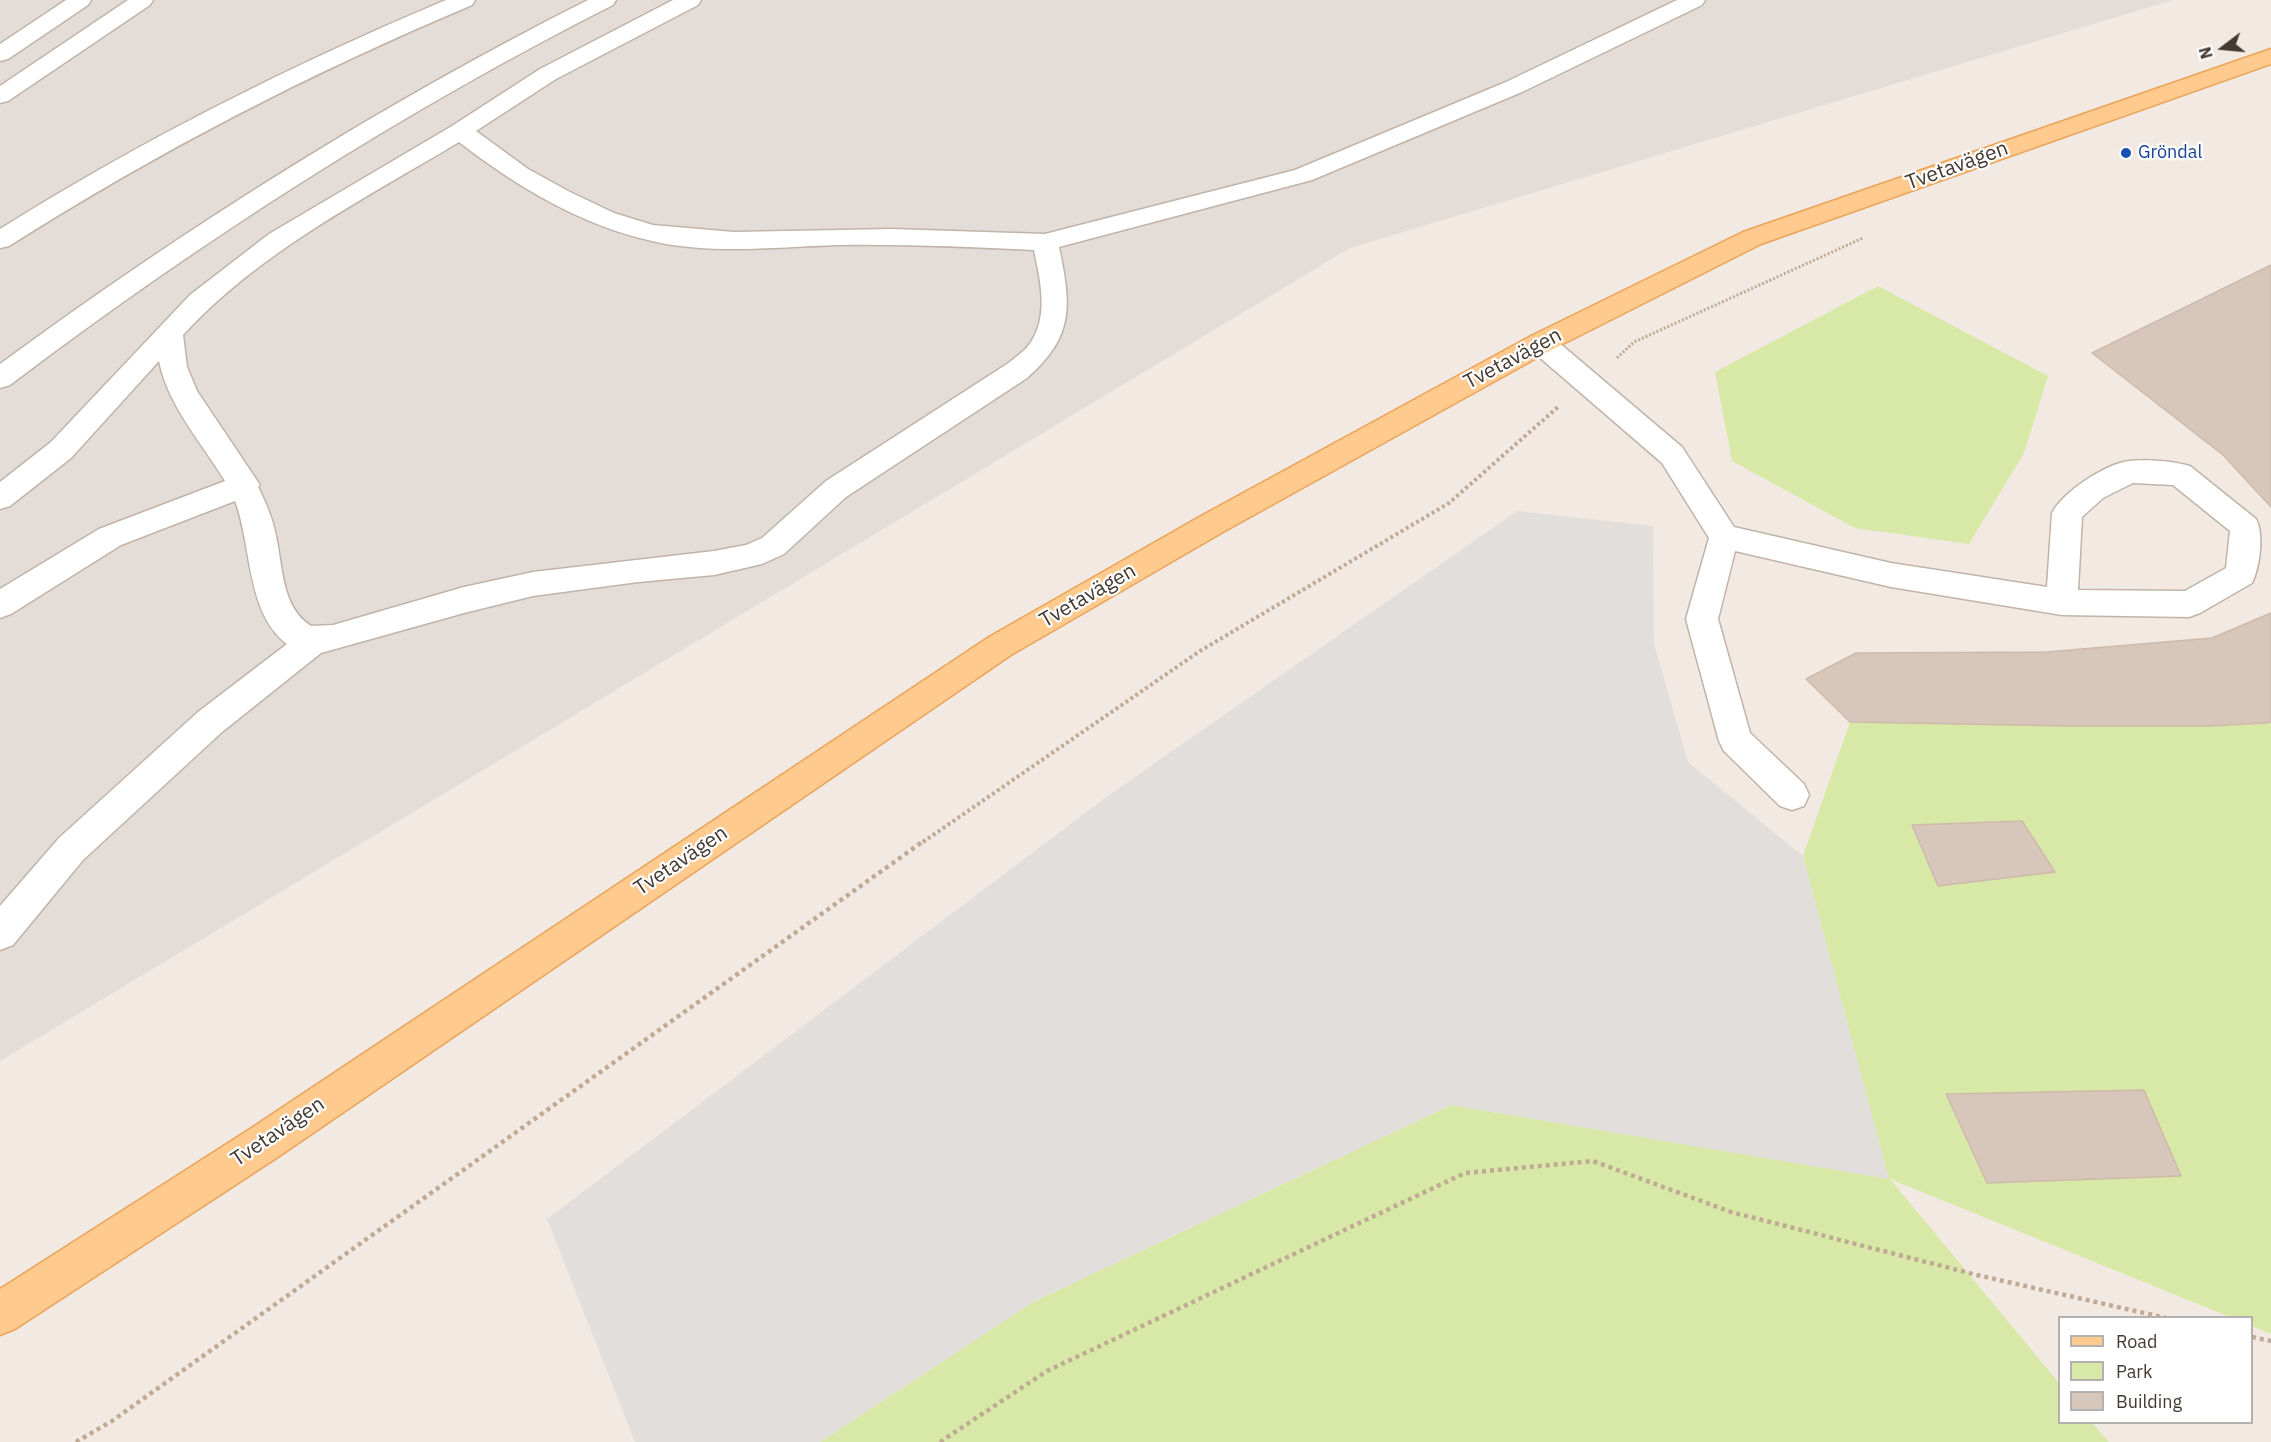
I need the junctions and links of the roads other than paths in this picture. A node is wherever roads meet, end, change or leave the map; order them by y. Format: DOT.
graph roads {
  1 [pos="80,0"];
  2 [pos="142,0"];
  3 [pos="464,0"];
  4 [pos="605,0"];
  5 [pos="690,0"];
  6 [pos="1694,0"];
  7 [pos="0,54"];
  8 [pos="2271,56"];
  9 [pos="0,96"];
  10 [pos="460,131"];
  11 [pos="0,240"];
  12 [pos="1045,242"];
  13 [pos="170,335"];
  14 [pos="1541,343"];
  15 [pos="0,378"];
  16 [pos="245,485"];
  17 [pos="0,498"];
  18 [pos="1724,537"];
  19 [pos="2062,602"];
  20 [pos="0,605"];
  21 [pos="312,642"];
  22 [pos="1792,795"];
  23 [pos="0,933"];
  24 [pos="0,1314"];
  1 -- 7 [label="lane"];
  2 -- 9 [label="lane"];
  3 -- 11 [label="lane"];
  4 -- 15 [label="lane"];
  5 -- 10 [label="lane"];
  6 -- 12 [label="lane"];
  8 -- 14 [label="main road, Tvetavägen"];
  10 -- 12 [label="lane"];
  10 -- 13 [label="lane"];
  12 -- 21 [label="lane"];
  13 -- 16 [label="lane"];
  13 -- 17 [label="lane"];
  14 -- 18 [label="lane"];
  14 -- 24 [label="main road, Tvetavägen"];
  16 -- 20 [label="lane"];
  16 -- 21 [label="lane"];
  18 -- 19 [label="lane"];
  18 -- 22 [label="lane"];
  19 -- 19 [label="lane"];
  21 -- 23 [label="lane"];
}
